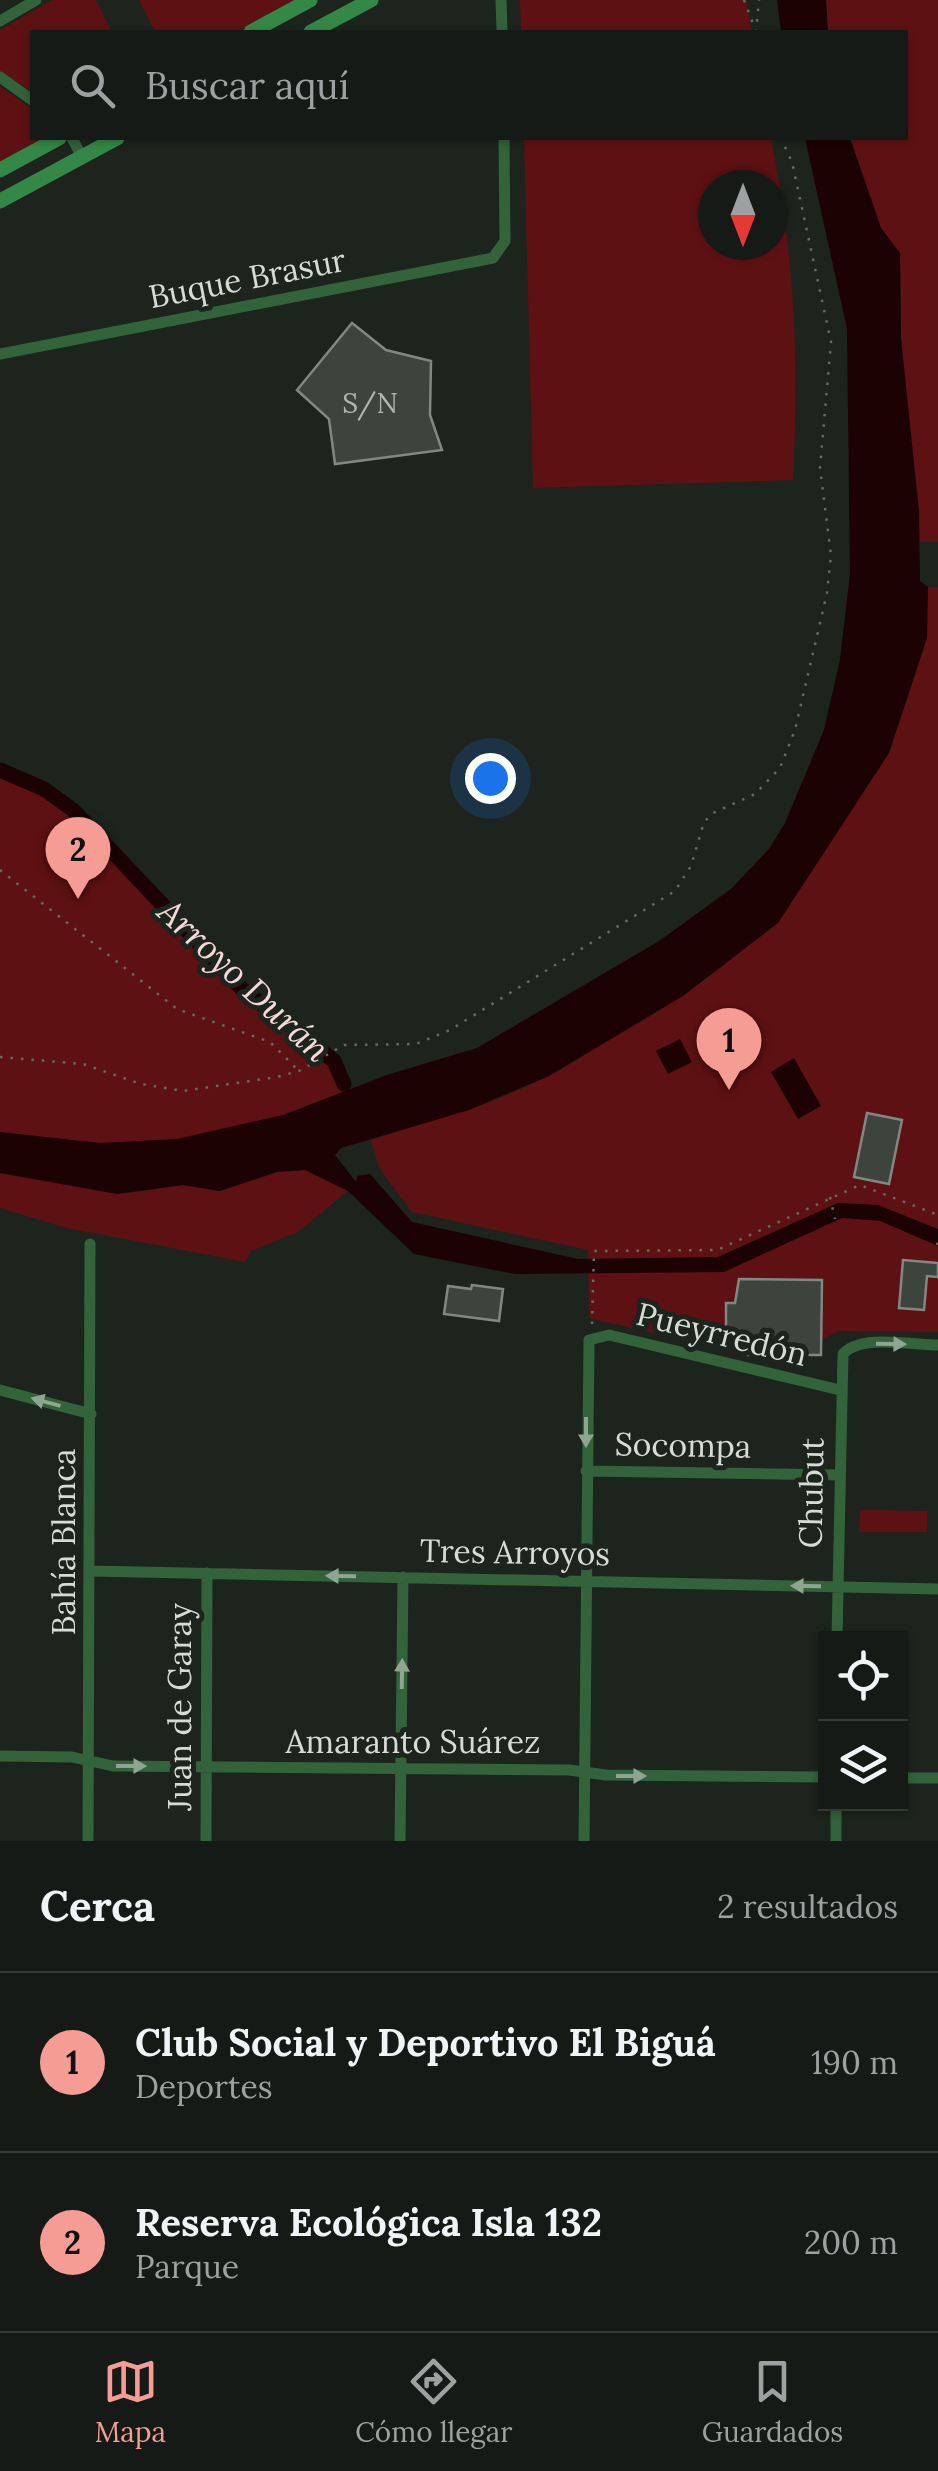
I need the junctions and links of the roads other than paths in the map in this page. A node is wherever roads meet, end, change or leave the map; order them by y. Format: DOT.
graph roads {
  1 [pos="36,0"];
  2 [pos="310,0"];
  3 [pos="370,0"];
  4 [pos="501,0"];
  5 [pos="0,21"];
  6 [pos="255,30"];
  7 [pos="315,30"];
  8 [pos="502,30"];
  9 [pos="0,78"];
  10 [pos="30,99"];
  11 [pos="55,140"];
  12 [pos="73,140"];
  13 [pos="113,140"];
  14 [pos="504,140"];
  15 [pos="82,156"];
  16 [pos="0,170"];
  17 [pos="0,201"];
  18 [pos="0,354"];
  19 [pos="90,1244"];
  20 [pos="938,1345"];
  21 [pos="846,1350"];
  22 [pos="0,1390"];
  23 [pos="840,1390"];
  24 [pos="91,1414"];
  25 [pos="586,1471"];
  26 [pos="839,1475"];
  27 [pos="90,1571"];
  28 [pos="207,1573"];
  29 [pos="402,1578"];
  30 [pos="586,1582"];
  31 [pos="838,1587"];
  32 [pos="938,1589"];
  33 [pos="837,1631"];
  34 [pos="0,1756"];
  35 [pos="89,1761"];
  36 [pos="207,1767"];
  37 [pos="401,1768"];
  38 [pos="584,1772"];
  39 [pos="818,1777"];
  40 [pos="908,1778"];
  41 [pos="938,1778"];
  42 [pos="836,1811"];
  43 [pos="88,1841"];
  44 [pos="206,1841"];
  45 [pos="400,1841"];
  46 [pos="584,1841"];
  47 [pos="836,1841"];
  1 -- 5 [label="street"];
  2 -- 6 [label="main road"];
  3 -- 7 [label="main road"];
  4 -- 8 [label="street"];
  9 -- 10 [label="street"];
  11 -- 16 [label="main road"];
  12 -- 15 [label="street"];
  13 -- 15 [label="main road"];
  14 -- 18 [label="street, Buque Brasur"];
  15 -- 17 [label="main road"];
  19 -- 24 [label="street, Bahía Blanca"];
  21 -- 20 [label="street, Pueyrredón, one-way"];
  21 -- 23 [label="street, Chubut"];
  24 -- 22 [label="street, one-way"];
  23 -- 25 [label="street, Pueyrredón, one-way"];
  23 -- 26 [label="street, Chubut"];
  24 -- 27 [label="street, Bahía Blanca"];
  25 -- 26 [label="street, Socompa"];
  25 -- 30 [label="street"];
  26 -- 31 [label="street, Chubut"];
  27 -- 28 [label="street, Tres Arroyos"];
  27 -- 35 [label="street, Bahía Blanca"];
  29 -- 28 [label="street, Tres Arroyos, one-way"];
  28 -- 36 [label="street, Juan de Garay"];
  29 -- 30 [label="street, Tres Arroyos"];
  37 -- 29 [label="street, one-way"];
  31 -- 30 [label="street, Tres Arroyos, one-way"];
  30 -- 38 [label="street"];
  31 -- 32 [label="street, Tres Arroyos"];
  31 -- 33 [label="street, Chubut"];
  34 -- 35 [label="street, Amaranto Suárez"];
  35 -- 36 [label="street, Amaranto Suárez, one-way"];
  35 -- 43 [label="street, Bahía Blanca"];
  36 -- 37 [label="street, Amaranto Suárez"];
  36 -- 44 [label="street, Juan de Garay"];
  37 -- 38 [label="street, Amaranto Suárez"];
  37 -- 45 [label="street"];
  38 -- 39 [label="street, Amaranto Suárez, one-way"];
  38 -- 46 [label="street"];
  40 -- 41 [label="street"];
  42 -- 47 [label="street"];
}
